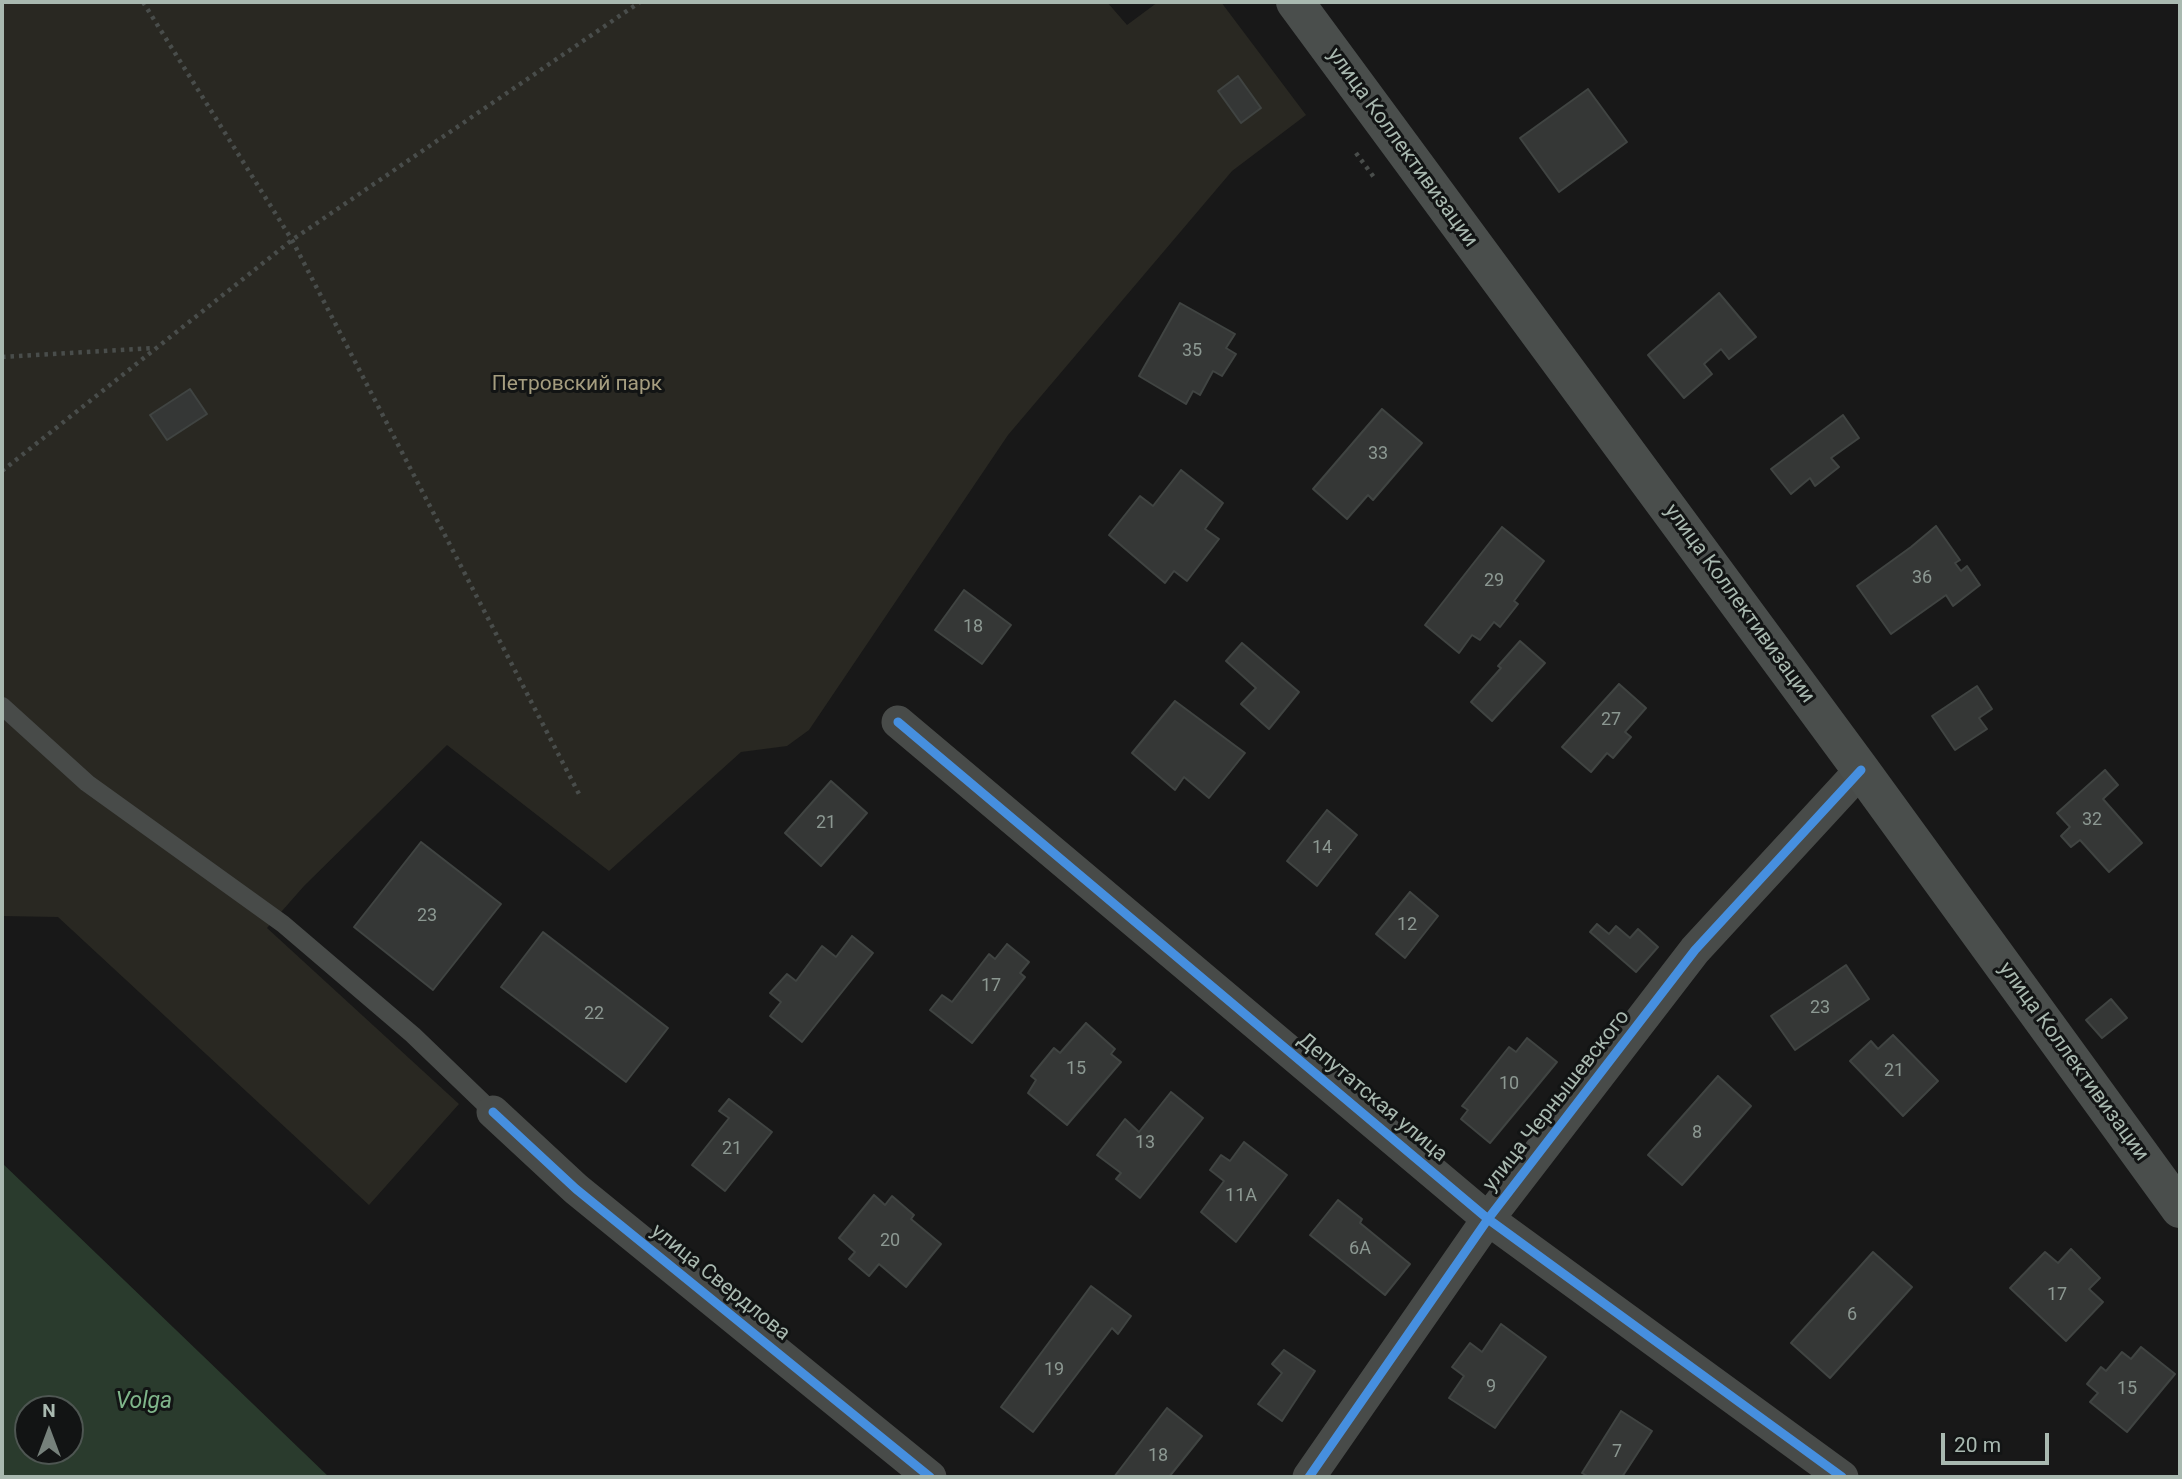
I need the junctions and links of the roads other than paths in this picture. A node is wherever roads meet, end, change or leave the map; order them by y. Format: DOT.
graph roads {
  1 [pos="1295,2"];
  2 [pos="2,706"];
  3 [pos="898,722"];
  4 [pos="1861,770"];
  5 [pos="493,1112"];
  6 [pos="2180,1209"];
  7 [pos="1488,1219"];
  8 [pos="930,1477"];
  9 [pos="1309,1477"];
  10 [pos="1842,1477"];
  1 -- 4 [label="main road, улица Коллективизации"];
  2 -- 5 [label="lane"];
  3 -- 7 [label="street, Депутатская улица"];
  4 -- 6 [label="main road, улица Коллективизации"];
  4 -- 7 [label="street, улица Чернышевского"];
  5 -- 8 [label="street, улица Свердлова"];
  7 -- 9 [label="street, улица Чернышевского"];
  7 -- 10 [label="street, Депутатская улица"];
}
